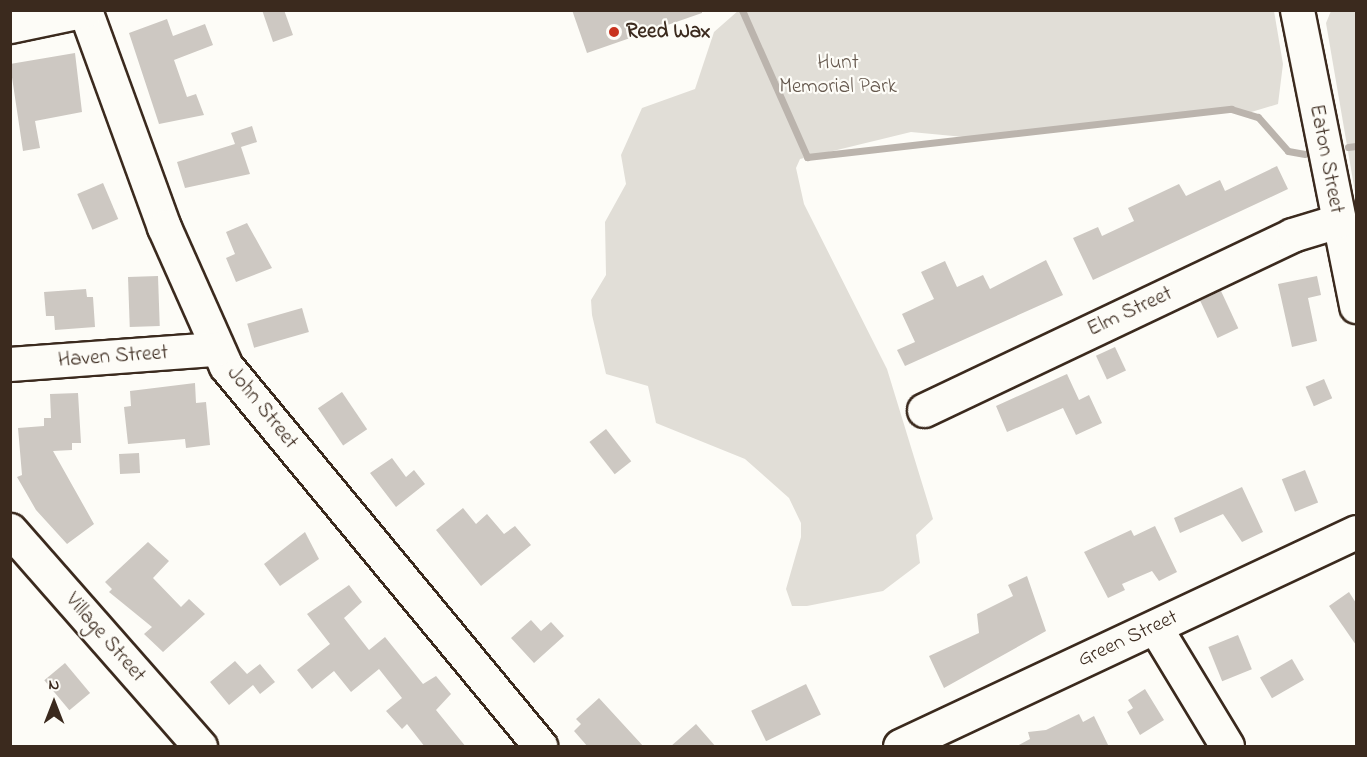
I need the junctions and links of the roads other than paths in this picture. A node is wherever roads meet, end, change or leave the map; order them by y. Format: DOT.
graph roads {
  1 [pos="1297,10"];
  2 [pos="85,11"];
  3 [pos="10,26"];
  4 [pos="1338,221"];
  5 [pos="1356,306"];
  6 [pos="216,349"];
  7 [pos="10,364"];
  8 [pos="924,410"];
  9 [pos="10,530"];
  10 [pos="1356,532"];
  11 [pos="1155,627"];
  12 [pos="200,747"];
  13 [pos="540,747"];
  14 [pos="900,747"];
  15 [pos="1227,747"];
  1 -- 4 [label="street, Eaton Street"];
  2 -- 3 [label="street"];
  2 -- 6 [label="street, John Street"];
  4 -- 5 [label="street, Eaton Street"];
  4 -- 8 [label="street, Elm Street"];
  6 -- 7 [label="street, Haven Street"];
  6 -- 13 [label="street, John Street"];
  9 -- 12 [label="street, Village Street"];
  10 -- 11 [label="street, Green Street"];
  11 -- 14 [label="street, Green Street"];
  11 -- 15 [label="street"];
}
